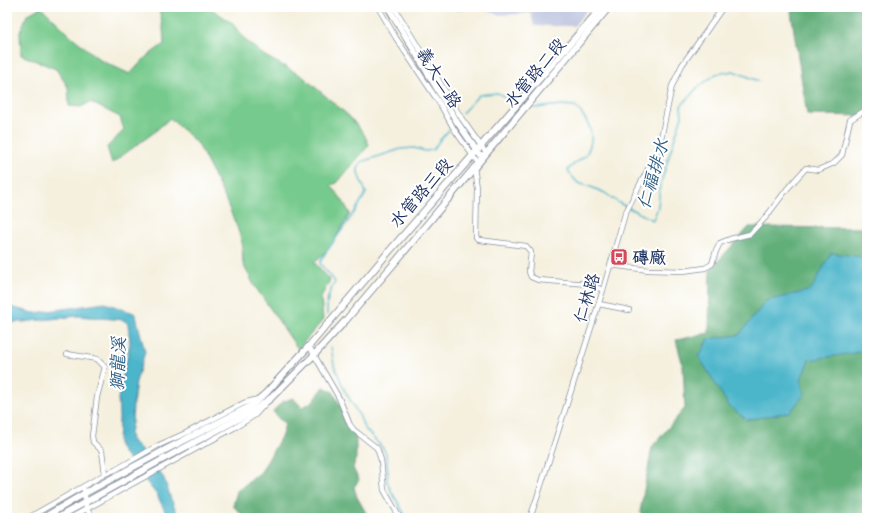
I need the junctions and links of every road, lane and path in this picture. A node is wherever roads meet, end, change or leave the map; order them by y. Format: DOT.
graph roads {
  1 [pos="378,7"];
  2 [pos="388,7"];
  3 [pos="394,7"];
  4 [pos="602,7"];
  5 [pos="609,7"];
  6 [pos="723,7"];
  7 [pos="867,108"];
  8 [pos="476,151"];
  9 [pos="480,160"];
  10 [pos="610,265"];
  11 [pos="604,290"];
  12 [pos="599,304"];
  13 [pos="629,310"];
  14 [pos="309,346"];
  15 [pos="67,354"];
  16 [pos="314,355"];
  17 [pos="261,398"];
  18 [pos="271,398"];
  19 [pos="117,473"];
  20 [pos="105,474"];
  21 [pos="125,484"];
  22 [pos="84,490"];
  23 [pos="86,502"];
  24 [pos="86,509"];
  25 [pos="28,518"];
  26 [pos="43,518"];
  27 [pos="58,518"];
  28 [pos="70,518"];
  29 [pos="94,518"];
  30 [pos="400,518"];
  31 [pos="530,518"];
  1 -- 8 [label="street, 義大二路"];
  2 -- 8 [label="street, 義大二路"];
  3 -- 8 [label="street, 義大二路"];
  4 -- 8 [label="main road, 水管路三段"];
  5 -- 9 [label="main road, 水管路二段"];
  6 -- 10 [label="street, 仁林路"];
  7 -- 10 [label="street"];
  8 -- 9 [label="street, 義大二路"];
  8 -- 14 [label="main road, 水管路三段"];
  9 -- 11 [label="street"];
  9 -- 16 [label="main road, 水管路三段"];
  10 -- 11 [label="street, 仁林路"];
  11 -- 12 [label="street, 仁林路"];
  12 -- 13 [label="street"];
  12 -- 31 [label="street, 仁林路"];
  14 -- 16 [label="street"];
  14 -- 17 [label="main road, 水管路三段"];
  15 -- 20 [label="street"];
  16 -- 18 [label="main road, 水管路三段"];
  16 -- 30 [label="street"];
  17 -- 19 [label="main road, 水管路三段"];
  17 -- 19 [label="street, 水管路三段"];
  18 -- 21 [label="main road, 水管路三段"];
  18 -- 21 [label="street, 水管路三段"];
  19 -- 20 [label="street"];
  19 -- 22 [label="main road"];
  20 -- 22 [label="street"];
  21 -- 23 [label="main road"];
  21 -- 24 [label="street"];
  22 -- 23 [label="street"];
  22 -- 25 [label="street"];
  22 -- 26 [label="main road"];
  23 -- 24 [label="street"];
  23 -- 27 [label="main road"];
  24 -- 28 [label="street"];
  24 -- 29 [label="street"];
}
